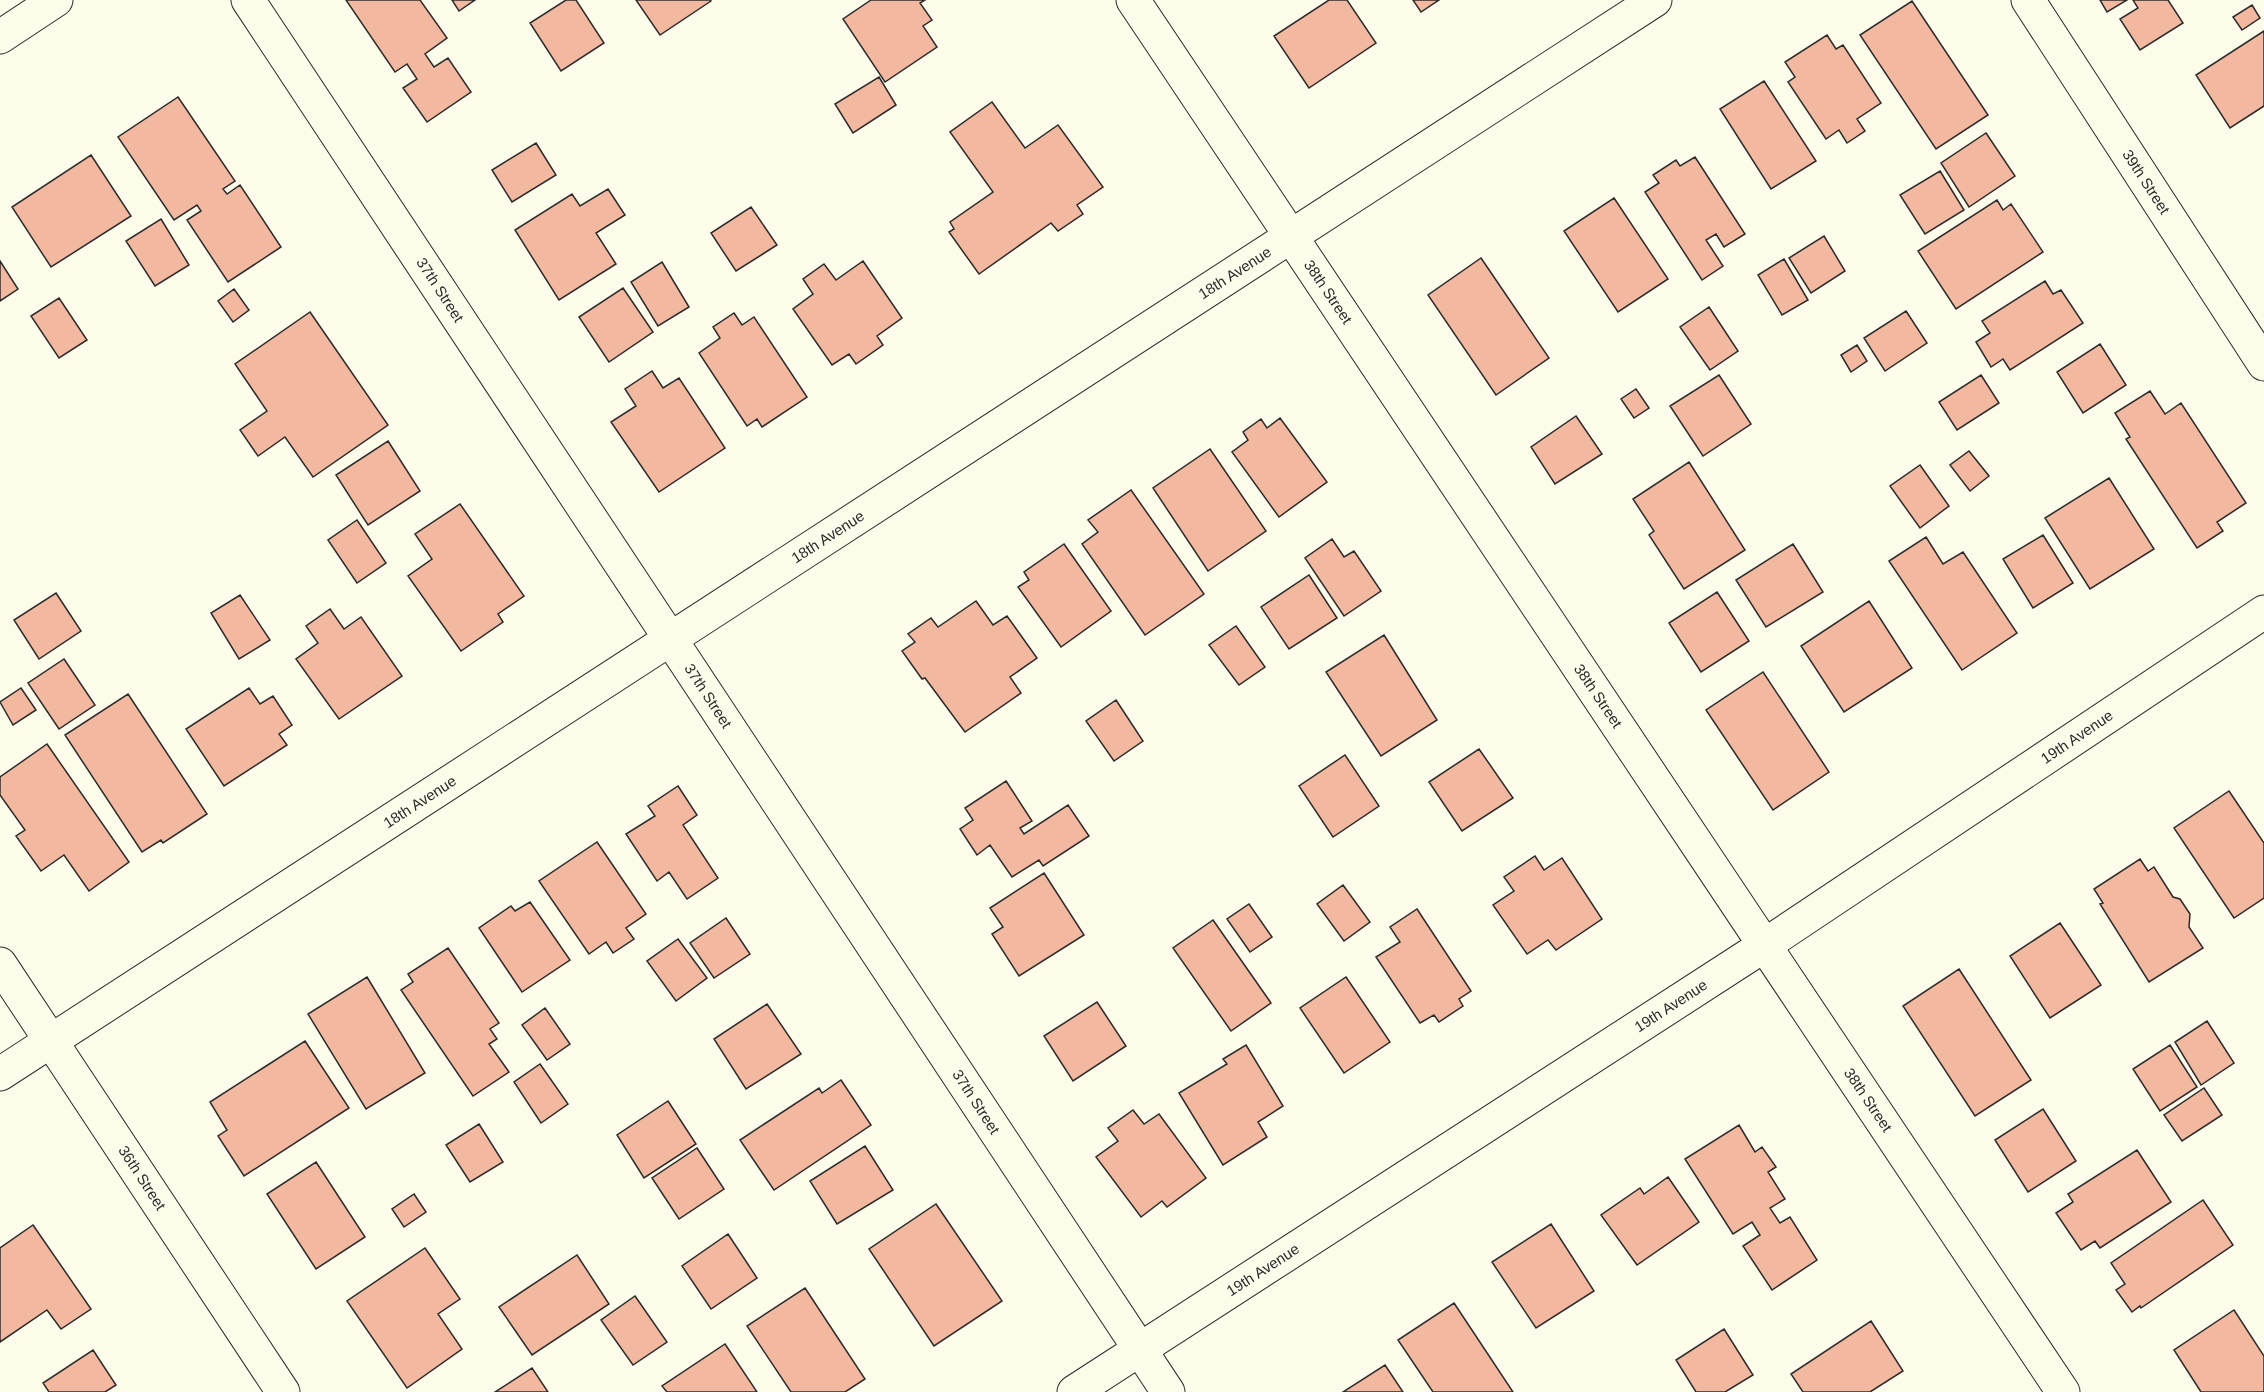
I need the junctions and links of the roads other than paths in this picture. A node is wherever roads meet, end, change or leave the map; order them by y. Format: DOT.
graph roads {
  1 [pos="56,0"];
  2 [pos="248,0"];
  3 [pos="1133,0"];
  4 [pos="1655,0"];
  5 [pos="2028,0"];
  6 [pos="0,37"];
  7 [pos="1291,236"];
  8 [pos="2264,364"];
  9 [pos="2264,612"];
  10 [pos="670,639"];
  11 [pos="1765,945"];
  12 [pos="0,964"];
  13 [pos="51,1041"];
  14 [pos="0,1074"];
  15 [pos="1140,1350"];
  16 [pos="283,1392"];
  17 [pos="1074,1392"];
  18 [pos="1167,1392"];
  19 [pos="2063,1392"];
  1 -- 6 [label="street"];
  2 -- 10 [label="street, 37th Street"];
  3 -- 7 [label="street, 38th Street"];
  4 -- 7 [label="street, 18th Avenue"];
  5 -- 8 [label="street, 39th Street"];
  7 -- 10 [label="street, 18th Avenue"];
  7 -- 11 [label="street, 38th Street"];
  9 -- 11 [label="street, 19th Avenue"];
  10 -- 13 [label="street, 18th Avenue"];
  10 -- 15 [label="street, 37th Street"];
  11 -- 15 [label="street, 19th Avenue"];
  11 -- 19 [label="street, 38th Street"];
  12 -- 13 [label="street, 36th Street"];
  13 -- 14 [label="street, 18th Avenue"];
  13 -- 16 [label="street, 36th Street"];
  15 -- 17 [label="street, 19th Avenue"];
  15 -- 18 [label="street, 37th Street"];
}
